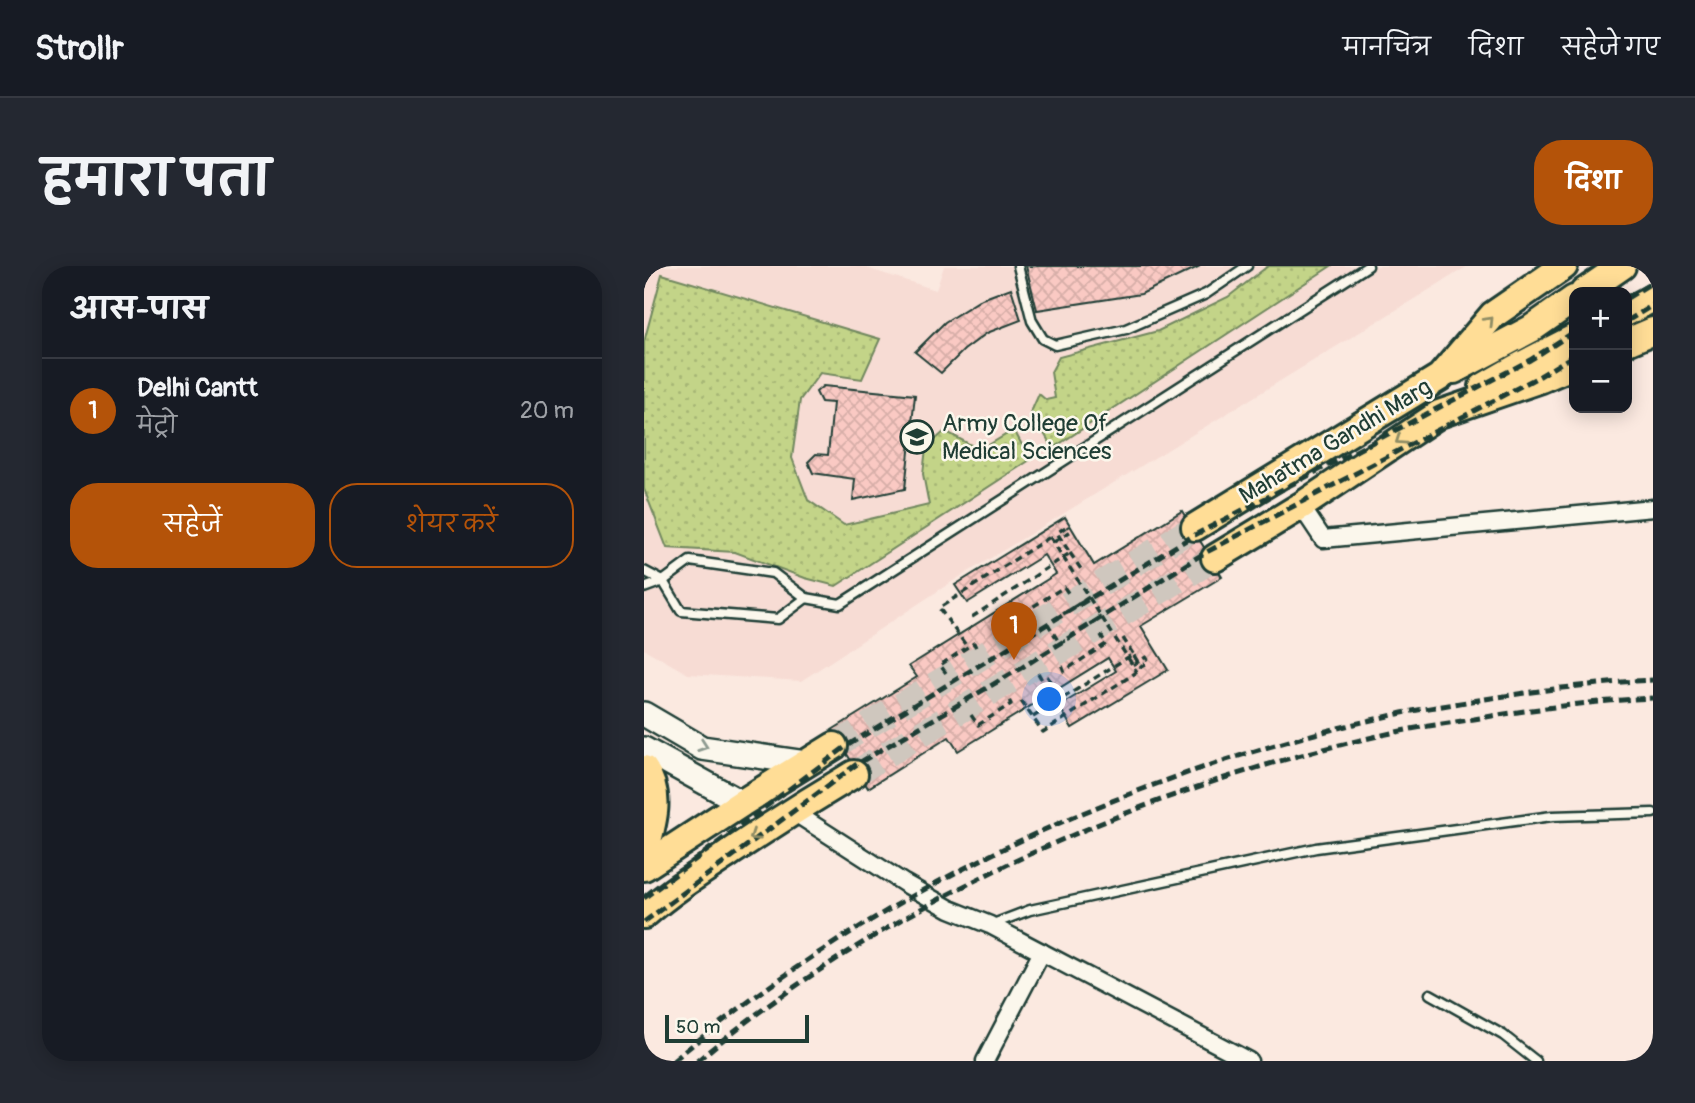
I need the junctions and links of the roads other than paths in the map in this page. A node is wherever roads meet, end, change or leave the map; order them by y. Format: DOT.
graph roads {
  1 [pos="1018,266"];
  2 [pos="1247,266"];
  3 [pos="1368,266"];
  4 [pos="1564,266"];
  5 [pos="1622,266"];
  6 [pos="1591,287"];
  7 [pos="1653,298"];
  8 [pos="1569,302"];
  9 [pos="1632,309"];
  10 [pos="1653,331"];
  11 [pos="1632,340"];
  12 [pos="1569,341"];
  13 [pos="1569,367"];
  14 [pos="1440,377"];
  15 [pos="1439,414"];
  16 [pos="1301,506"];
  17 [pos="1653,508"];
  18 [pos="1195,527"];
  19 [pos="1215,558"];
  20 [pos="644,571"];
  21 [pos="663,581"];
  22 [pos="644,588"];
  23 [pos="806,598"];
  24 [pos="644,713"];
  25 [pos="834,746"];
  26 [pos="644,749"];
  27 [pos="806,763"];
  28 [pos="644,769"];
  29 [pos="854,774"];
  30 [pos="742,803"];
  31 [pos="792,811"];
  32 [pos="1653,813"];
  33 [pos="644,855"];
  34 [pos="644,867"];
  35 [pos="644,915"];
  36 [pos="990,925"];
  37 [pos="1042,952"];
  38 [pos="1430,994"];
  39 [pos="985,1061"];
  40 [pos="1249,1061"];
  41 [pos="1536,1061"];
  1 -- 2 [label="lane"];
  3 -- 23 [label="lane"];
  14 -- 4 [label="main road, Mahatma Gandhi Marg, one-way"];
  5 -- 6 [label="main road"];
  7 -- 9 [label="main road"];
  8 -- 14 [label="main road"];
  10 -- 11 [label="main road"];
  12 -- 15 [label="main road"];
  13 -- 15 [label="main road, Mahatma Gandhi Marg"];
  14 -- 18 [label="main road, Mahatma Gandhi Marg"];
  15 -- 16 [label="main road, Mahatma Gandhi Marg, one-way"];
  16 -- 17 [label="street"];
  16 -- 19 [label="main road, Mahatma Gandhi Marg"];
  20 -- 21 [label="lane"];
  21 -- 22 [label="lane"];
  21 -- 23 [label="lane"];
  21 -- 23 [label="lane"];
  24 -- 27 [label="street, one-way"];
  25 -- 27 [label="main road"];
  26 -- 30 [label="street"];
  27 -- 30 [label="main road"];
  28 -- 33 [label="main road"];
  29 -- 31 [label="main road"];
  30 -- 34 [label="main road"];
  31 -- 35 [label="main road, one-way"];
  31 -- 36 [label="street"];
  32 -- 36 [label="lane"];
  36 -- 37 [label="street"];
  37 -- 39 [label="street"];
  37 -- 40 [label="street"];
  38 -- 41 [label="lane"];
}
